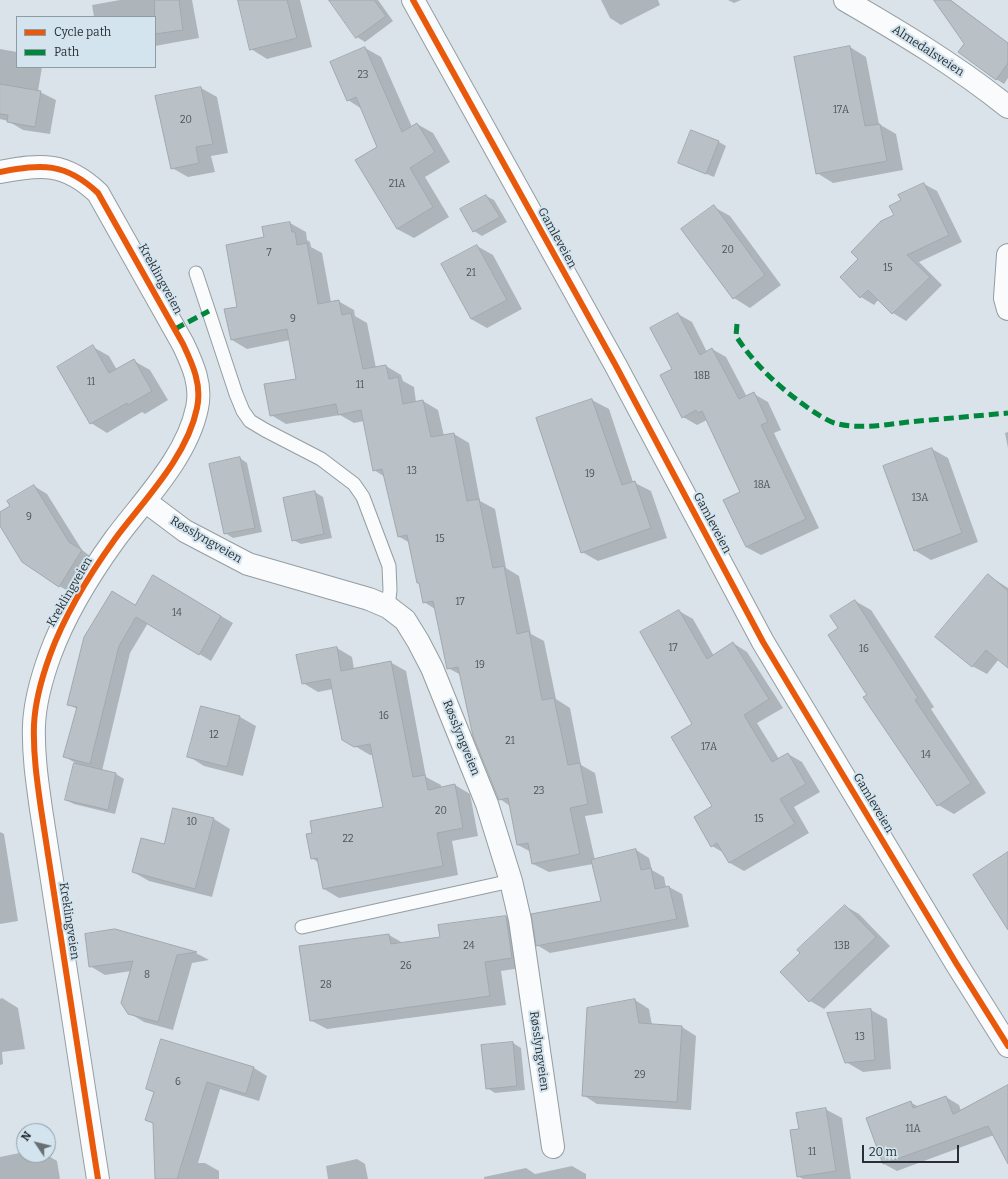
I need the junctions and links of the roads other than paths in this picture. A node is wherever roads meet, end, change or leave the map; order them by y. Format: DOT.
graph roads {
  1 [pos="413,0"];
  2 [pos="845,0"];
  3 [pos="1008,107"];
  4 [pos="0,172"];
  5 [pos="1008,255"];
  6 [pos="196,273"];
  7 [pos="1008,309"];
  8 [pos="144,501"];
  9 [pos="388,607"];
  10 [pos="512,881"];
  11 [pos="302,927"];
  12 [pos="1008,1046"];
  13 [pos="553,1147"];
  14 [pos="98,1179"];
  1 -- 12 [label="street, Gamleveien"];
  2 -- 3 [label="street, Almedalsveien"];
  4 -- 8 [label="street, Kreklingveien"];
  5 -- 7 [label="street"];
  6 -- 9 [label="lane"];
  8 -- 9 [label="street, Røsslyngveien"];
  8 -- 14 [label="street, Kreklingveien"];
  9 -- 10 [label="street, Røsslyngveien"];
  10 -- 11 [label="lane"];
  10 -- 13 [label="street, Røsslyngveien"];
}
